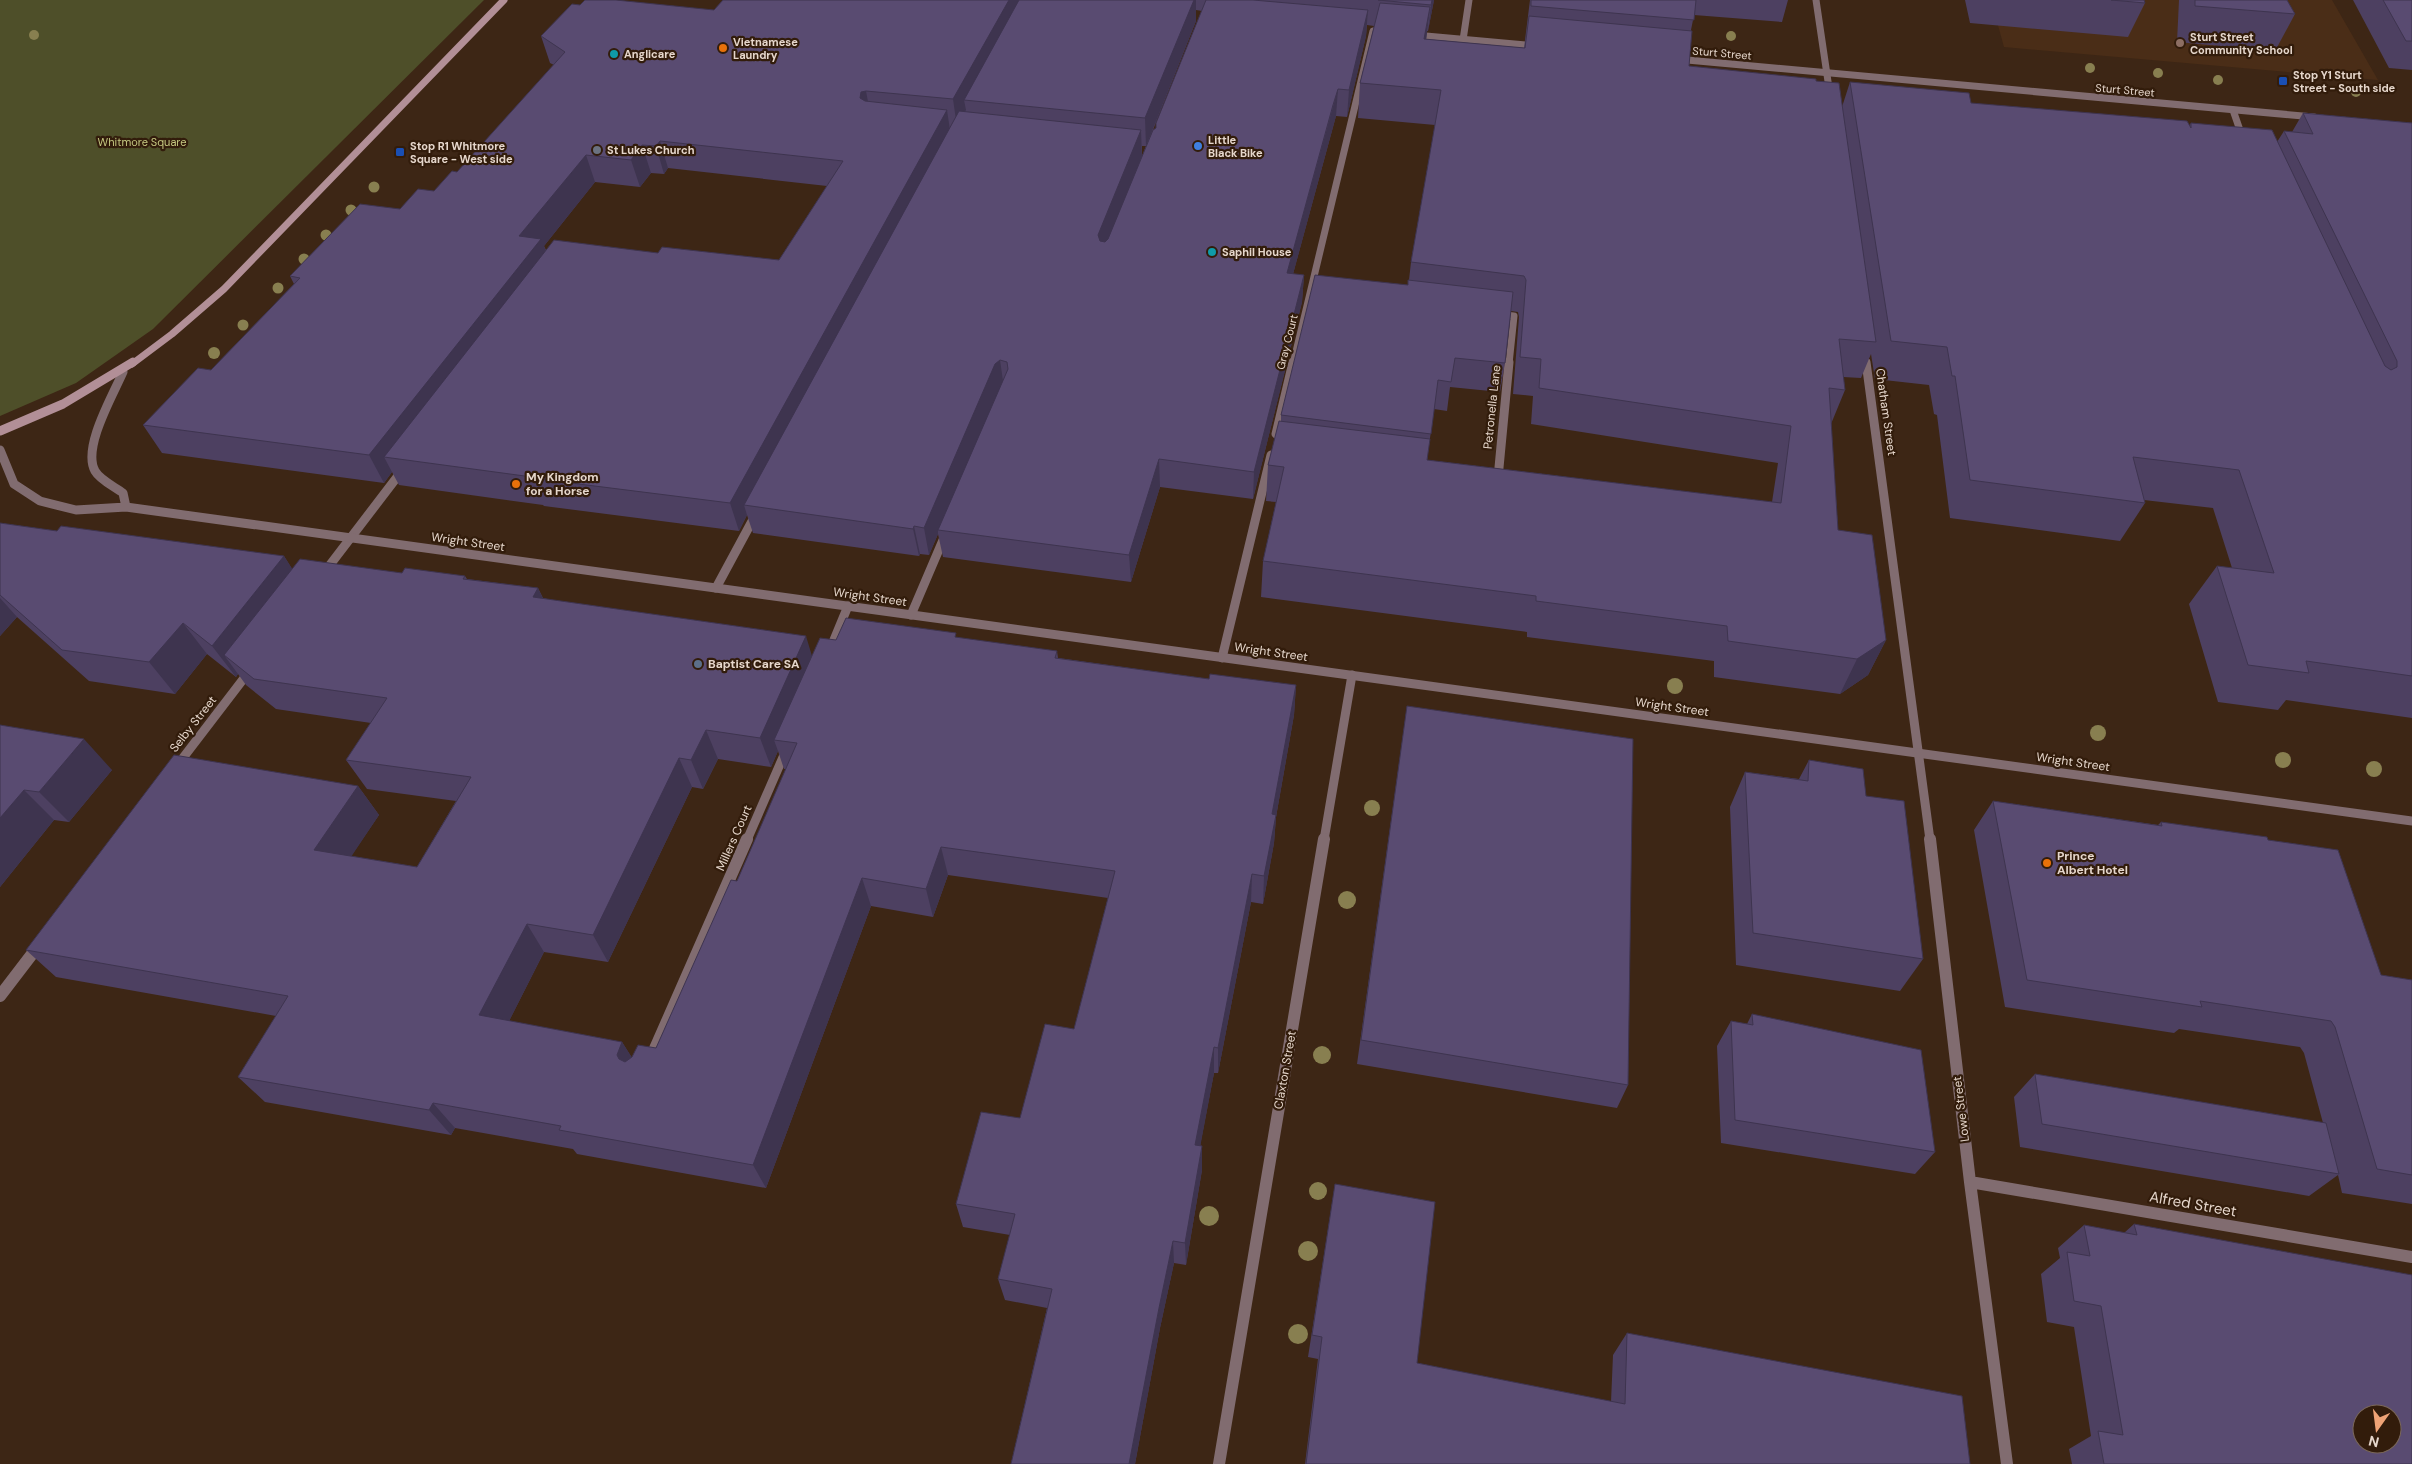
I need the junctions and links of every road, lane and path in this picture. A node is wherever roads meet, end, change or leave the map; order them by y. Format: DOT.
graph roads {
  1 [pos="504,0"];
  2 [pos="1469,0"];
  3 [pos="1816,0"];
  4 [pos="1363,30"];
  5 [pos="1373,31"];
  6 [pos="1382,32"];
  7 [pos="1409,34"];
  8 [pos="1463,40"];
  9 [pos="1541,47"];
  10 [pos="1666,58"];
  11 [pos="1827,73"];
  12 [pos="1831,106"];
  13 [pos="2233,110"];
  14 [pos="2318,118"];
  15 [pos="2245,144"];
  16 [pos="1310,292"];
  17 [pos="1320,294"];
  18 [pos="1485,312"];
  19 [pos="1864,340"];
  20 [pos="123,372"];
  21 [pos="0,431"];
  22 [pos="1274,441"];
  23 [pos="0,450"];
  24 [pos="1282,451"];
  25 [pos="410,460"];
  26 [pos="1488,477"];
  27 [pos="763,500"];
  28 [pos="126,507"];
  29 [pos="949,525"];
  30 [pos="350,538"];
  31 [pos="318,582"];
  32 [pos="716,588"];
  33 [pos="848,606"];
  34 [pos="911,615"];
  35 [pos="1222,658"];
  36 [pos="826,659"];
  37 [pos="258,660"];
  38 [pos="1352,675"];
  39 [pos="790,741"];
  40 [pos="1920,754"];
  41 [pos="168,777"];
  42 [pos="2412,821"];
  43 [pos="48,933"];
  44 [pos="0,996"];
  45 [pos="645,1070"];
  46 [pos="1970,1182"];
  47 [pos="2412,1257"];
  48 [pos="1219,1464"];
  49 [pos="2007,1464"];
  1 -- 20 [label="main road"];
  2 -- 8 [label="street"];
  3 -- 11 [label="street"];
  4 -- 5 [label="street"];
  5 -- 6 [label="street"];
  5 -- 16 [label="street, Gray Court"];
  7 -- 8 [label="street"];
  8 -- 9 [label="street"];
  10 -- 11 [label="street, Sturt Street"];
  11 -- 12 [label="street"];
  11 -- 13 [label="street, Sturt Street"];
  13 -- 14 [label="street, Sturt Street"];
  13 -- 15 [label="street"];
  16 -- 17 [label="street"];
  16 -- 22 [label="street, Gray Court"];
  18 -- 26 [label="street, Petronella Lane"];
  19 -- 40 [label="street, Chatham Street"];
  20 -- 21 [label="main road"];
  20 -- 28 [label="street"];
  23 -- 28 [label="street, Wright Street"];
  24 -- 35 [label="street"];
  25 -- 30 [label="street"];
  27 -- 32 [label="street"];
  28 -- 30 [label="street, Wright Street"];
  29 -- 34 [label="street"];
  30 -- 31 [label="street"];
  30 -- 32 [label="street, Wright Street"];
  32 -- 33 [label="street, Wright Street"];
  33 -- 34 [label="street, Wright Street"];
  33 -- 36 [label="street"];
  34 -- 35 [label="street, Wright Street"];
  35 -- 38 [label="street, Wright Street"];
  37 -- 41 [label="street, Selby Street"];
  38 -- 40 [label="street, Wright Street"];
  38 -- 48 [label="street, Claxton Street"];
  39 -- 45 [label="street, Millers Court"];
  40 -- 42 [label="street, Wright Street"];
  40 -- 46 [label="street, Lowe Street"];
  43 -- 44 [label="street"];
  46 -- 47 [label="street, Alfred Street"];
  46 -- 49 [label="street, Lowe Street"];
}
